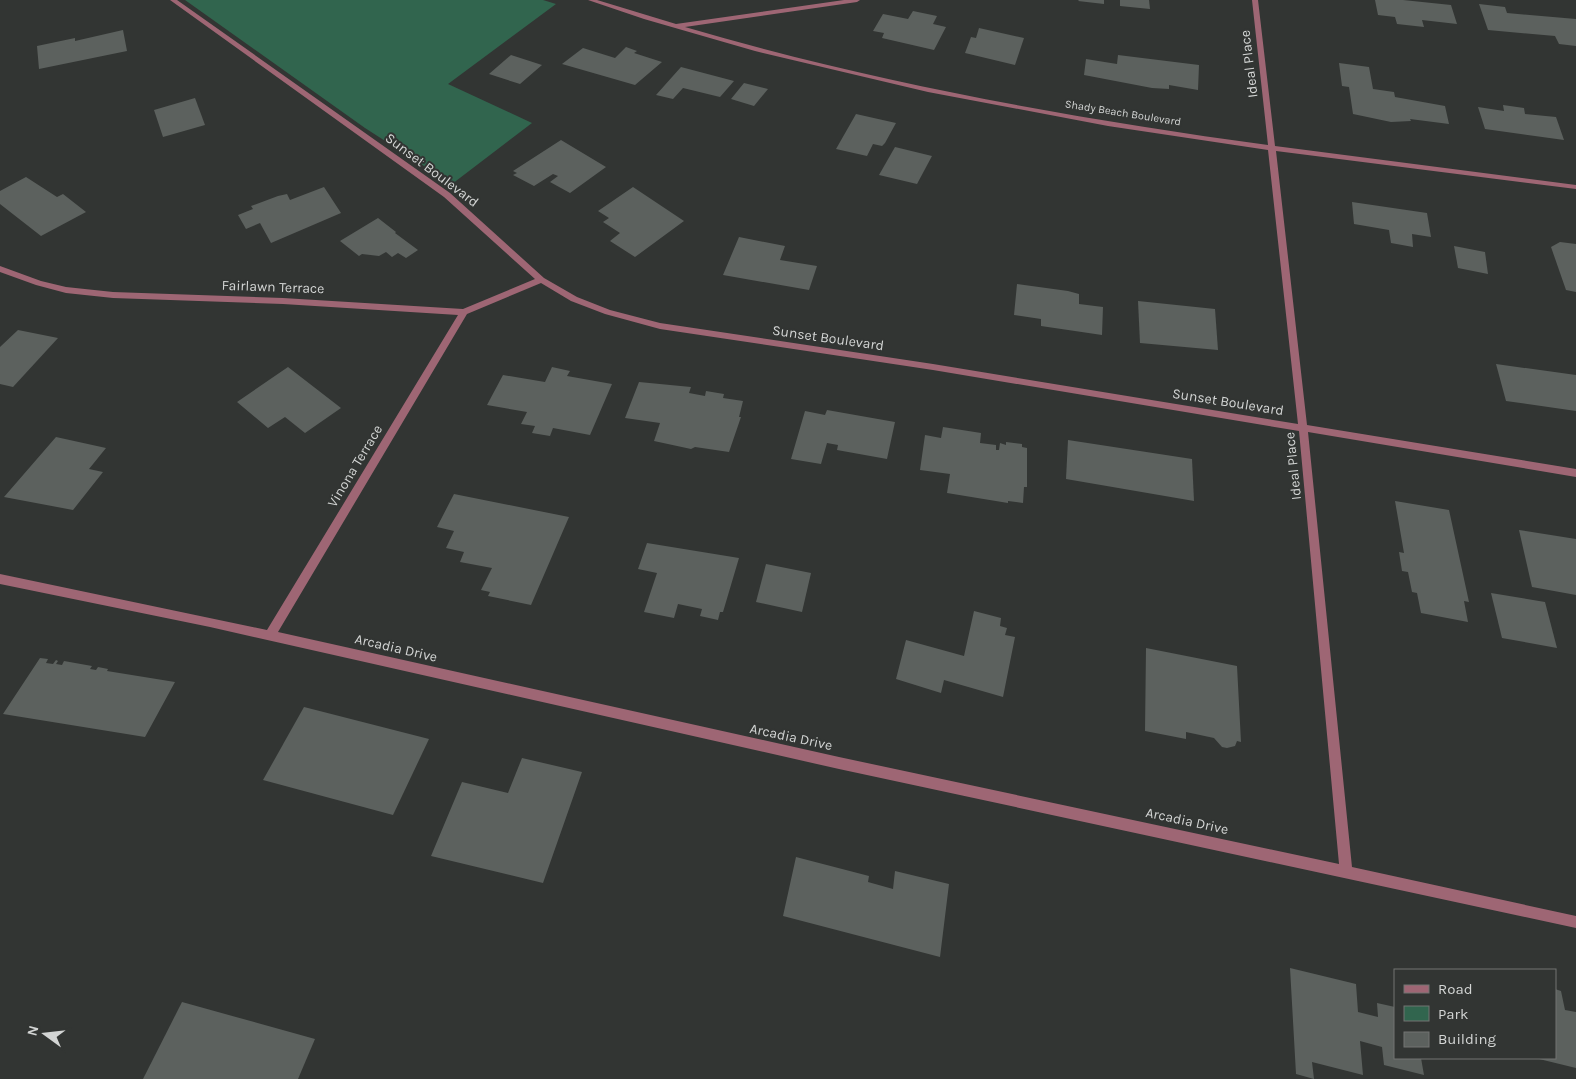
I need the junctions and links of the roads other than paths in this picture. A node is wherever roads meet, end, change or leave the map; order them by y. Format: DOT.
graph roads {
  1 [pos="173,0"];
  2 [pos="591,0"];
  3 [pos="857,0"];
  4 [pos="1255,0"];
  5 [pos="602,2"];
  6 [pos="672,27"];
  7 [pos="1273,148"];
  8 [pos="1576,188"];
  9 [pos="0,268"];
  10 [pos="541,280"];
  11 [pos="464,312"];
  12 [pos="1303,428"];
  13 [pos="1576,473"];
  14 [pos="0,579"];
  15 [pos="271,634"];
  16 [pos="1346,870"];
  17 [pos="1576,922"];
  1 -- 10 [label="street, Sunset Boulevard"];
  2 -- 5 [label="street"];
  3 -- 6 [label="street"];
  4 -- 7 [label="street, Ideal Place"];
  5 -- 6 [label="street, Shady Beach Boulevard"];
  6 -- 7 [label="street, Shady Beach Boulevard"];
  7 -- 8 [label="street, Shady Beach Boulevard"];
  7 -- 12 [label="street, Ideal Place"];
  9 -- 11 [label="street, Fairlawn Terrace"];
  10 -- 11 [label="street, Fairlawn Terrace"];
  10 -- 12 [label="street, Sunset Boulevard"];
  11 -- 15 [label="street, Vinona Terrace"];
  12 -- 13 [label="street, Sunset Boulevard"];
  12 -- 16 [label="street, Ideal Place"];
  14 -- 15 [label="street, Arcadia Drive"];
  15 -- 16 [label="street, Arcadia Drive"];
  16 -- 17 [label="street, Arcadia Drive"];
}
